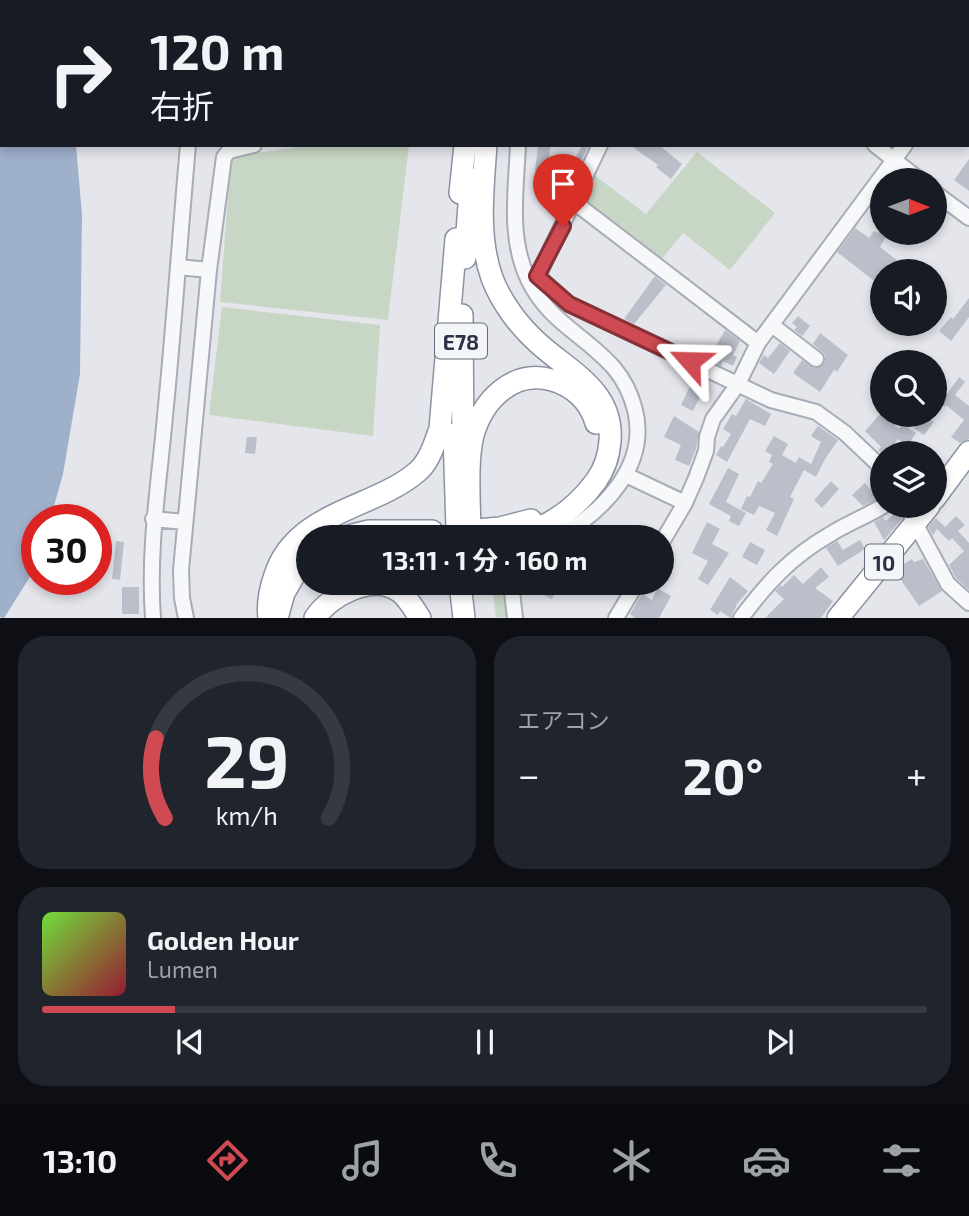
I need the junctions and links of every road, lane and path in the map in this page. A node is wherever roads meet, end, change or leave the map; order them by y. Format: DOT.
graph roads {
  1 [pos="188,147"];
  2 [pos="246,147"];
  3 [pos="465,147"];
  4 [pos="475,147"];
  5 [pos="486,147"];
  6 [pos="518,147"];
  7 [pos="599,147"];
  8 [pos="878,147"];
  9 [pos="903,147"];
  10 [pos="894,159"];
  11 [pos="905,168"];
  12 [pos="574,202"];
  13 [pos="947,202"];
  14 [pos="969,218"];
  15 [pos="456,239"];
  16 [pos="178,267"];
  17 [pos="209,270"];
  18 [pos="533,279"];
  19 [pos="772,324"];
  20 [pos="758,343"];
  21 [pos="816,359"];
  22 [pos="738,384"];
  23 [pos="969,452"];
  24 [pos="870,457"];
  25 [pos="626,475"];
  26 [pos="947,482"];
  27 [pos="685,503"];
  28 [pos="870,513"];
  29 [pos="909,518"];
  30 [pos="913,518"];
  31 [pos="153,519"];
  32 [pos="185,522"];
  33 [pos="467,525"];
  34 [pos="467,525"];
  35 [pos="547,525"];
  36 [pos="579,525"];
  37 [pos="672,525"];
  38 [pos="468,535"];
  39 [pos="296,572"];
  40 [pos="296,594"];
  41 [pos="461,595"];
  42 [pos="473,595"];
  43 [pos="512,595"];
  44 [pos="630,595"];
  45 [pos="969,603"];
  46 [pos="153,618"];
  47 [pos="186,618"];
  48 [pos="269,618"];
  49 [pos="277,618"];
  50 [pos="289,618"];
  51 [pos="315,618"];
  52 [pos="420,618"];
  53 [pos="464,618"];
  54 [pos="475,618"];
  55 [pos="515,618"];
  56 [pos="616,618"];
  57 [pos="741,618"];
  58 [pos="838,618"];
  1 -- 16 [label="street"];
  2 -- 17 [label="street"];
  3 -- 15 [label="highway, E78"];
  4 -- 34 [label="highway, E78"];
  5 -- 35 [label="highway"];
  6 -- 18 [label="street"];
  7 -- 12 [label="street"];
  8 -- 10 [label="street"];
  9 -- 10 [label="street"];
  10 -- 11 [label="street"];
  10 -- 19 [label="street"];
  12 -- 18 [label="street"];
  12 -- 20 [label="street"];
  13 -- 14 [label="street"];
  15 -- 33 [label="highway, E78"];
  15 -- 48 [label="highway"];
  16 -- 17 [label="street"];
  16 -- 31 [label="street"];
  17 -- 32 [label="street"];
  18 -- 22 [label="street"];
  18 -- 25 [label="street"];
  19 -- 20 [label="street"];
  19 -- 21 [label="street"];
  20 -- 22 [label="street"];
  22 -- 24 [label="street"];
  22 -- 27 [label="street"];
  23 -- 26 [label="highway"];
  25 -- 27 [label="street"];
  25 -- 36 [label="street"];
  27 -- 37 [label="street"];
  28 -- 57 [label="street"];
  29 -- 58 [label="highway, 10"];
  30 -- 45 [label="street"];
  31 -- 32 [label="street"];
  31 -- 46 [label="street"];
  32 -- 47 [label="street"];
  38 -- 38 [label="highway"];
  39 -- 49 [label="highway"];
  40 -- 50 [label="highway"];
  41 -- 53 [label="highway"];
  42 -- 54 [label="highway"];
  43 -- 55 [label="street"];
  44 -- 56 [label="street"];
  51 -- 52 [label="highway"];
}
